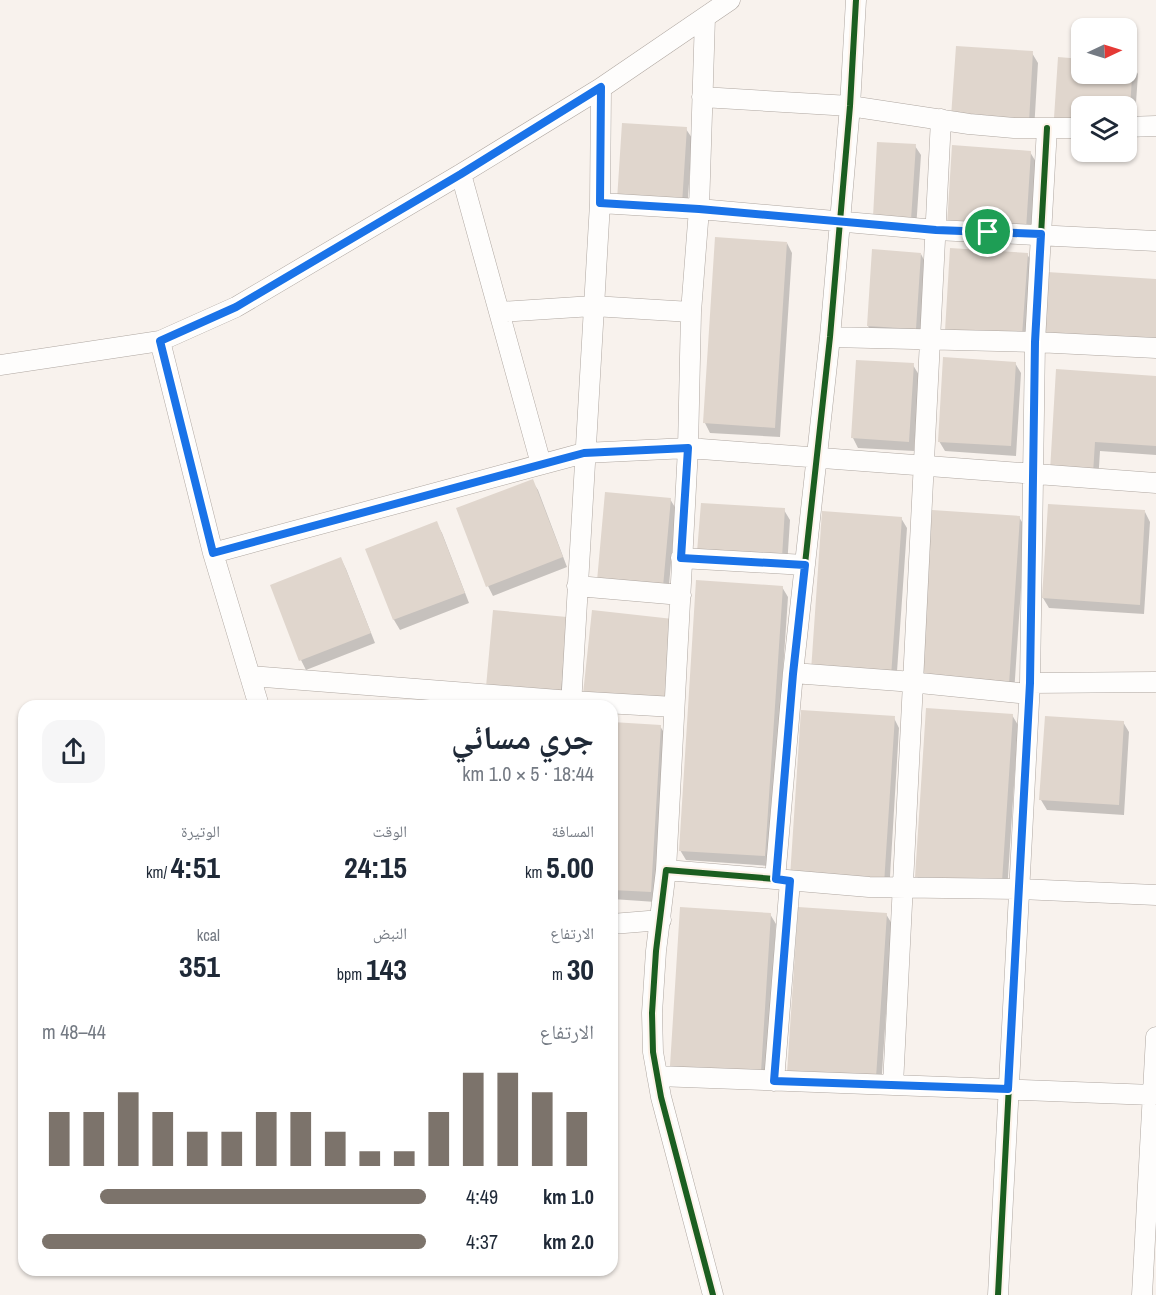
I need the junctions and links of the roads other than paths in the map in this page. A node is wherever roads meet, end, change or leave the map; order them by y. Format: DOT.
graph roads {
  1 [pos="730,0"];
  2 [pos="856,0"];
  3 [pos="705,17"];
  4 [pos="601,87"];
  5 [pos="702,97"];
  6 [pos="850,106"];
  7 [pos="941,119"];
  8 [pos="1156,126"];
  9 [pos="1137,127"];
  10 [pos="1047,128"];
  11 [pos="1071,128"];
  12 [pos="461,174"];
  13 [pos="600,203"];
  14 [pos="699,209"];
  15 [pos="840,221"];
  16 [pos="936,230"];
  17 [pos="1041,234"];
  18 [pos="1156,241"];
  19 [pos="593,306"];
  20 [pos="499,312"];
  21 [pos="691,312"];
  22 [pos="830,337"];
  23 [pos="930,339"];
  24 [pos="160,341"];
  25 [pos="1035,342"];
  26 [pos="1156,348"];
  27 [pos="0,365"];
  28 [pos="688,448"];
  29 [pos="584,453"];
  30 [pos="817,458"];
  31 [pos="541,464"];
  32 [pos="923,466"];
  33 [pos="1033,475"];
  34 [pos="1156,483"];
  35 [pos="213,553"];
  36 [pos="681,558"];
  37 [pos="805,565"];
  38 [pos="577,586"];
  39 [pos="681,595"];
  40 [pos="793,674"];
  41 [pos="250,676"];
  42 [pos="913,682"];
  43 [pos="1156,682"];
  44 [pos="1030,688"];
  45 [pos="257,700"];
  46 [pos="525,700"];
  47 [pos="571,700"];
  48 [pos="618,705"];
  49 [pos="674,707"];
  50 [pos="666,870"];
  51 [pos="783,880"];
  52 [pos="902,887"];
  53 [pos="1020,889"];
  54 [pos="1156,895"];
  55 [pos="661,920"];
  56 [pos="618,924"];
  57 [pos="1156,1037"];
  58 [pos="657,1076"];
  59 [pos="774,1081"];
  60 [pos="893,1085"];
  61 [pos="1008,1089"];
  62 [pos="1153,1095"];
  63 [pos="713,1295"];
  64 [pos="998,1295"];
  65 [pos="1142,1295"];
  1 -- 3 [label="street"];
  2 -- 6 [label="street"];
  3 -- 4 [label="street"];
  3 -- 5 [label="street"];
  4 -- 12 [label="street"];
  4 -- 13 [label="street"];
  5 -- 6 [label="street"];
  5 -- 14 [label="street"];
  6 -- 7 [label="street"];
  6 -- 15 [label="street"];
  7 -- 10 [label="street"];
  7 -- 16 [label="street"];
  8 -- 9 [label="street"];
  10 -- 11 [label="street"];
  10 -- 17 [label="street"];
  12 -- 20 [label="street"];
  12 -- 24 [label="street"];
  13 -- 14 [label="street"];
  13 -- 19 [label="street"];
  14 -- 15 [label="street"];
  14 -- 21 [label="street"];
  15 -- 16 [label="street"];
  15 -- 22 [label="street"];
  16 -- 17 [label="street"];
  16 -- 23 [label="street"];
  17 -- 18 [label="street"];
  17 -- 25 [label="street"];
  19 -- 20 [label="street"];
  19 -- 21 [label="street"];
  19 -- 29 [label="street"];
  20 -- 31 [label="street"];
  21 -- 28 [label="street"];
  22 -- 23 [label="street"];
  22 -- 30 [label="street"];
  23 -- 25 [label="street"];
  23 -- 32 [label="street"];
  24 -- 27 [label="street"];
  24 -- 35 [label="street"];
  25 -- 26 [label="street"];
  25 -- 33 [label="street"];
  28 -- 29 [label="street"];
  28 -- 30 [label="street"];
  28 -- 36 [label="street"];
  29 -- 31 [label="street"];
  29 -- 38 [label="street"];
  30 -- 32 [label="street"];
  30 -- 37 [label="street"];
  31 -- 35 [label="street"];
  32 -- 33 [label="street"];
  32 -- 42 [label="street"];
  33 -- 34 [label="street"];
  33 -- 44 [label="street"];
  35 -- 41 [label="street"];
  36 -- 37 [label="street"];
  36 -- 39 [label="street"];
  37 -- 40 [label="street"];
  38 -- 39 [label="street"];
  38 -- 47 [label="street"];
  39 -- 49 [label="street"];
  40 -- 42 [label="street"];
  40 -- 51 [label="street"];
  41 -- 45 [label="street"];
  41 -- 46 [label="street"];
  42 -- 44 [label="street"];
  42 -- 52 [label="street"];
  43 -- 44 [label="street"];
  44 -- 53 [label="street"];
  48 -- 49 [label="street"];
  49 -- 50 [label="street"];
  50 -- 51 [label="street"];
  50 -- 55 [label="street"];
  51 -- 52 [label="street"];
  51 -- 59 [label="street"];
  52 -- 53 [label="street"];
  52 -- 60 [label="street"];
  53 -- 54 [label="street"];
  53 -- 61 [label="street"];
  55 -- 56 [label="street"];
  55 -- 58 [label="street"];
  57 -- 62 [label="street"];
  58 -- 59 [label="street"];
  58 -- 63 [label="street"];
  59 -- 60 [label="street"];
  60 -- 61 [label="street"];
  61 -- 62 [label="street"];
  61 -- 64 [label="street"];
  62 -- 65 [label="street"];
}
